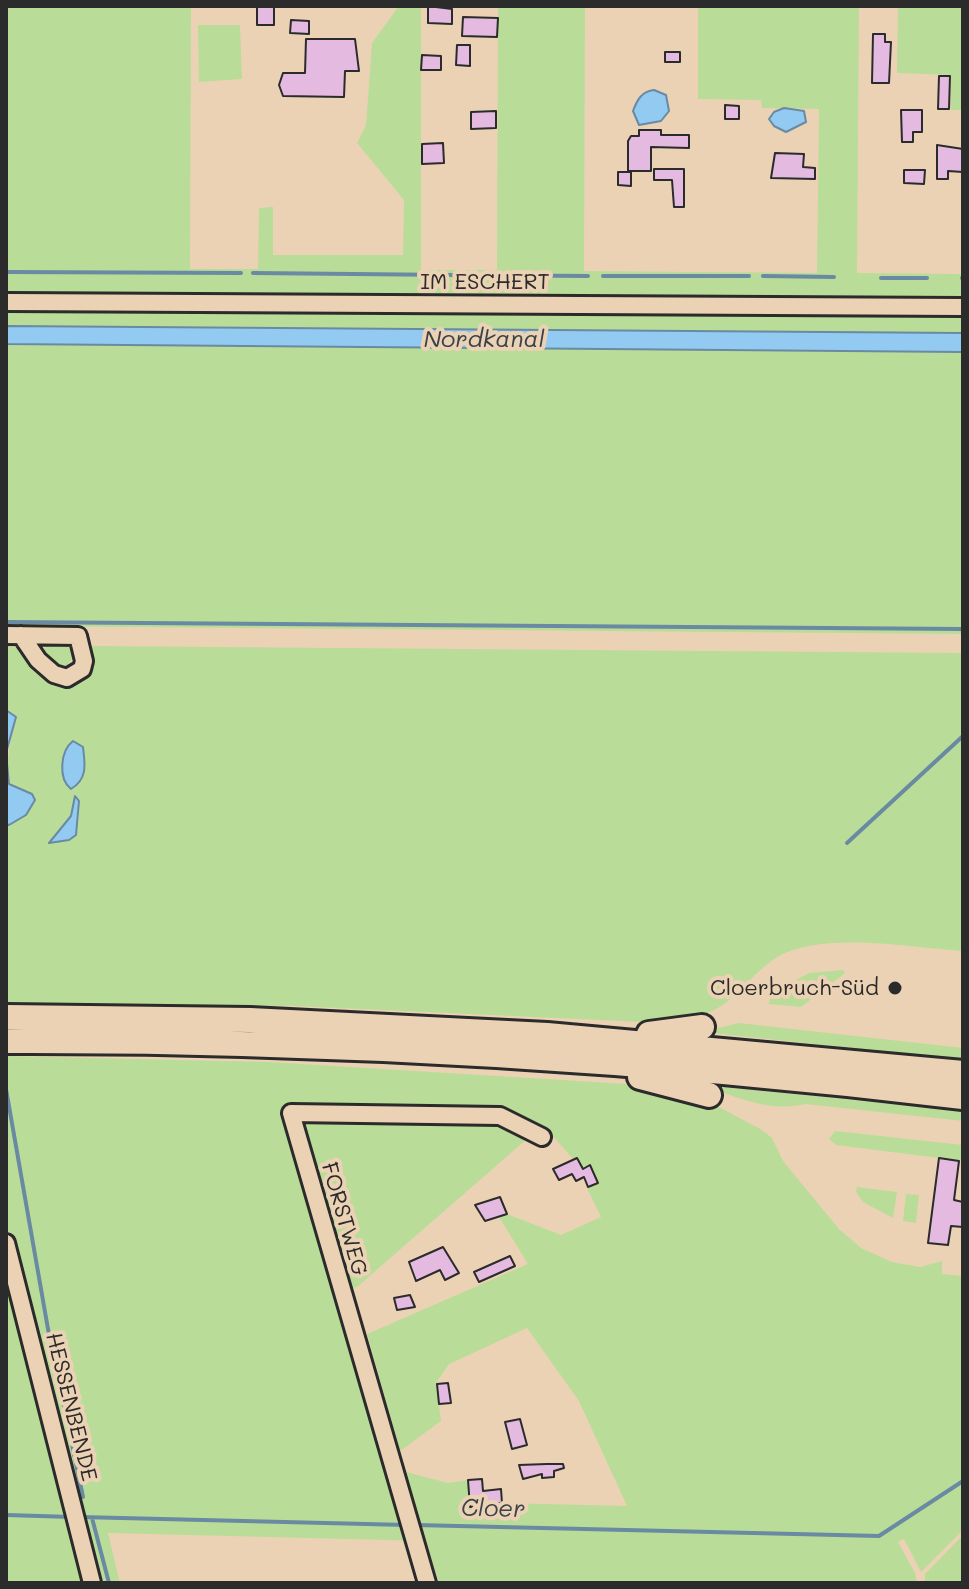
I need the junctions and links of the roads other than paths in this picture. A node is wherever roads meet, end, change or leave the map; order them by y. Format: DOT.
graph roads {
  1 [pos="6,302"];
  2 [pos="963,307"];
  3 [pos="13,635"];
  4 [pos="6,1017"];
  5 [pos="702,1027"];
  6 [pos="547,1035"];
  7 [pos="6,1041"];
  8 [pos="563,1059"];
  9 [pos="963,1073"];
  10 [pos="709,1095"];
  11 [pos="963,1097"];
  12 [pos="542,1137"];
  13 [pos="6,1243"];
  14 [pos="92,1583"];
  15 [pos="427,1583"];
  1 -- 2 [label="street, IM ESCHERT"];
  3 -- 3 [label="street"];
  4 -- 6 [label="highway"];
  5 -- 6 [label="highway"];
  6 -- 9 [label="highway"];
  7 -- 8 [label="highway"];
  8 -- 10 [label="highway"];
  8 -- 11 [label="highway"];
  12 -- 15 [label="street, FORSTWEG"];
  13 -- 14 [label="street, HESSENBENDE"];
}
